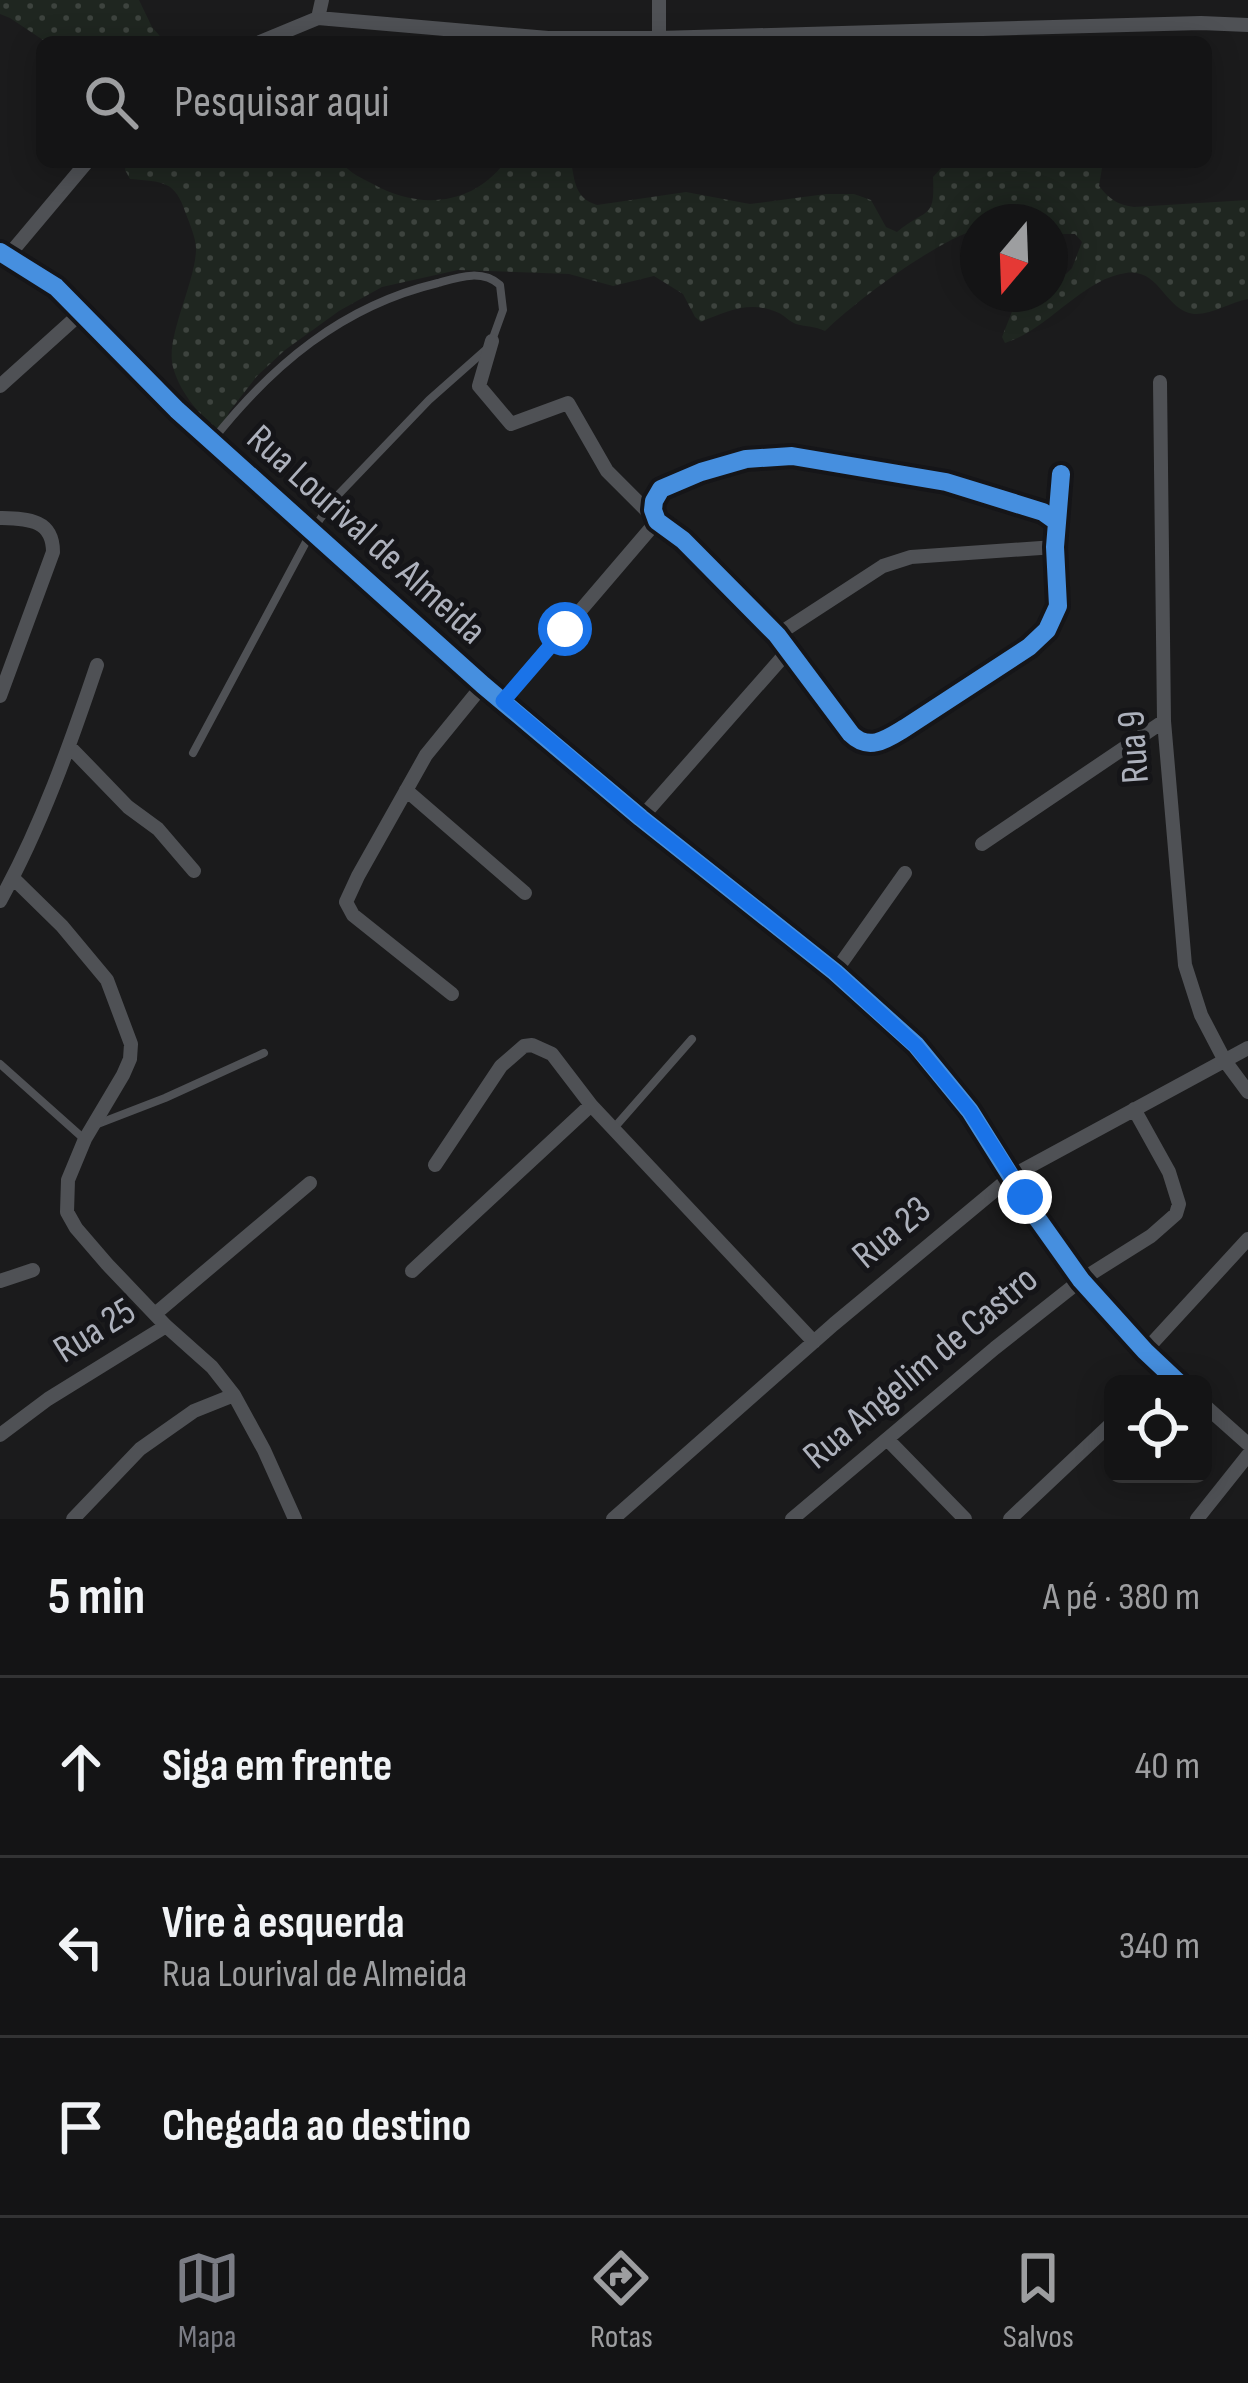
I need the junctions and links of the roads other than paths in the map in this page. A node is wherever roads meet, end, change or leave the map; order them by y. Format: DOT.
graph roads {
  1 [pos="322,0"];
  2 [pos="659,0"];
  3 [pos="318,18"];
  4 [pos="1248,25"];
  5 [pos="274,36"];
  6 [pos="516,36"];
  7 [pos="659,36"];
  8 [pos="727,36"];
  9 [pos="82,168"];
  10 [pos="4,254"];
  11 [pos="81,313"];
  12 [pos="492,341"];
  13 [pos="1160,382"];
  14 [pos="0,386"];
  15 [pos="212,441"];
  16 [pos="1061,474"];
  17 [pos="0,518"];
  18 [pos="657,521"];
  19 [pos="1057,522"];
  20 [pos="313,530"];
  21 [pos="1055,547"];
  22 [pos="777,635"];
  23 [pos="788,651"];
  24 [pos="97,665"];
  25 [pos="483,685"];
  26 [pos="0,695"];
  27 [pos="503,701"];
  28 [pos="1164,722"];
  29 [pos="69,746"];
  30 [pos="193,753"];
  31 [pos="406,790"];
  32 [pos="641,818"];
  33 [pos="982,844"];
  34 [pos="194,871"];
  35 [pos="905,873"];
  36 [pos="13,878"];
  37 [pos="525,893"];
  38 [pos="0,901"];
  39 [pos="835,972"];
  40 [pos="452,994"];
  41 [pos="692,1039"];
  42 [pos="1248,1048"];
  43 [pos="264,1053"];
  44 [pos="1225,1061"];
  45 [pos="0,1064"];
  46 [pos="1248,1092"];
  47 [pos="591,1105"];
  48 [pos="1134,1109"];
  49 [pos="613,1130"];
  50 [pos="89,1132"];
  51 [pos="435,1165"];
  52 [pos="1012,1176"];
  53 [pos="310,1183"];
  54 [pos="1248,1239"];
  55 [pos="33,1270"];
  56 [pos="412,1271"];
  57 [pos="1081,1280"];
  58 [pos="0,1281"];
  59 [pos="161,1320"];
  60 [pos="814,1342"];
  61 [pos="1145,1351"];
  62 [pos="1167,1372"];
  63 [pos="1164,1375"];
  64 [pos="1170,1375"];
  65 [pos="234,1395"];
  66 [pos="1212,1412"];
  67 [pos="1104,1431"];
  68 [pos="0,1435"];
  69 [pos="889,1440"];
  70 [pos="1248,1444"];
  71 [pos="1248,1455"];
  72 [pos="633,1500"];
  73 [pos="73,1519"];
  74 [pos="295,1519"];
  75 [pos="614,1519"];
  76 [pos="634,1519"];
  77 [pos="792,1519"];
  78 [pos="965,1519"];
  79 [pos="1010,1519"];
  80 [pos="1197,1519"];
  1 -- 3 [label="street"];
  2 -- 7 [label="street"];
  3 -- 5 [label="street"];
  3 -- 6 [label="street"];
  4 -- 8 [label="street"];
  9 -- 10 [label="street"];
  10 -- 11 [label="street, Rua Lourival de Almeida"];
  11 -- 14 [label="street"];
  11 -- 15 [label="street, Rua Lourival de Almeida"];
  12 -- 15 [label="lane"];
  12 -- 18 [label="street"];
  12 -- 20 [label="lane"];
  13 -- 28 [label="street, Rua 9"];
  15 -- 20 [label="street, Rua Lourival de Almeida"];
  16 -- 19 [label="street"];
  17 -- 26 [label="street"];
  18 -- 19 [label="street"];
  18 -- 22 [label="street"];
  18 -- 27 [label="street"];
  19 -- 21 [label="street"];
  20 -- 25 [label="street, Rua Lourival de Almeida"];
  20 -- 30 [label="lane"];
  21 -- 22 [label="street"];
  21 -- 23 [label="street"];
  22 -- 23 [label="street"];
  23 -- 32 [label="street"];
  24 -- 29 [label="street"];
  25 -- 27 [label="street, Rua Lourival de Almeida"];
  25 -- 31 [label="street"];
  27 -- 32 [label="street, Rua Lourival de Almeida"];
  28 -- 33 [label="street"];
  28 -- 44 [label="street, Rua 9"];
  29 -- 34 [label="street"];
  29 -- 36 [label="street"];
  31 -- 37 [label="street"];
  31 -- 40 [label="street"];
  32 -- 39 [label="street, Rua Lourival de Almeida"];
  35 -- 39 [label="street"];
  36 -- 38 [label="street"];
  36 -- 50 [label="street"];
  39 -- 52 [label="street, Rua Lourival de Almeida"];
  41 -- 49 [label="lane"];
  42 -- 44 [label="street, Rua 23"];
  43 -- 50 [label="lane"];
  44 -- 46 [label="street, Rua 9"];
  44 -- 48 [label="street, Rua 23"];
  45 -- 50 [label="lane"];
  47 -- 49 [label="street"];
  47 -- 51 [label="street"];
  47 -- 56 [label="street"];
  48 -- 52 [label="street, Rua 23"];
  48 -- 57 [label="street, Rua Angelim de Castro"];
  49 -- 60 [label="street"];
  50 -- 59 [label="street"];
  52 -- 57 [label="street, Rua Lourival de Almeida"];
  52 -- 60 [label="street, Rua 23"];
  53 -- 59 [label="street, Rua 25"];
  54 -- 61 [label="street"];
  55 -- 58 [label="street"];
  57 -- 61 [label="street, Rua Lourival de Almeida"];
  57 -- 69 [label="street, Rua Angelim de Castro"];
  59 -- 65 [label="street"];
  59 -- 68 [label="street, Rua 25"];
  60 -- 72 [label="street, Rua 23"];
  61 -- 62 [label="street, Rua Lourival de Almeida"];
  62 -- 63 [label="street"];
  62 -- 64 [label="street, Rua Lourival de Almeida"];
  65 -- 73 [label="street"];
  65 -- 74 [label="street"];
  66 -- 70 [label="street"];
  67 -- 79 [label="street"];
  69 -- 77 [label="street, Rua Angelim de Castro"];
  69 -- 78 [label="street"];
  71 -- 80 [label="street"];
  72 -- 75 [label="street, Rua 23"];
  72 -- 76 [label="street"];
}
